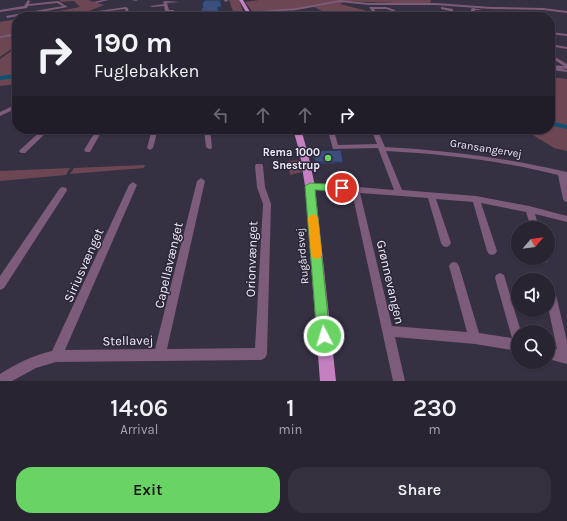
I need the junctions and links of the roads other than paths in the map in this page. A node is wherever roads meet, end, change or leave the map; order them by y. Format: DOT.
graph roads {
  1 [pos="28,0"];
  2 [pos="107,0"];
  3 [pos="241,0"];
  4 [pos="98,1"];
  5 [pos="177,1"];
  6 [pos="466,1"];
  7 [pos="402,4"];
  8 [pos="27,5"];
  9 [pos="165,5"];
  10 [pos="152,6"];
  11 [pos="470,6"];
  12 [pos="10,8"];
  13 [pos="506,8"];
  14 [pos="549,10"];
  15 [pos="0,11"];
  16 [pos="167,11"];
  17 [pos="173,11"];
  18 [pos="36,12"];
  19 [pos="93,12"];
  20 [pos="127,12"];
  21 [pos="159,12"];
  22 [pos="247,12"];
  23 [pos="247,12"];
  24 [pos="258,12"];
  25 [pos="374,12"];
  26 [pos="392,12"];
  27 [pos="404,12"];
  28 [pos="421,12"];
  29 [pos="452,12"];
  30 [pos="472,12"];
  31 [pos="494,12"];
  32 [pos="507,12"];
  33 [pos="552,12"];
  34 [pos="567,12"];
  35 [pos="555,15"];
  36 [pos="12,16"];
  37 [pos="7,17"];
  38 [pos="558,17"];
  39 [pos="0,19"];
  40 [pos="555,34"];
  41 [pos="12,35"];
  42 [pos="567,35"];
  43 [pos="0,37"];
  44 [pos="555,47"];
  45 [pos="567,48"];
  46 [pos="555,55"];
  47 [pos="567,56"];
  48 [pos="555,58"];
  49 [pos="567,70"];
  50 [pos="12,108"];
  51 [pos="9,110"];
  52 [pos="12,110"];
  53 [pos="0,114"];
  54 [pos="42,134"];
  55 [pos="97,134"];
  56 [pos="154,134"];
  57 [pos="208,134"];
  58 [pos="298,134"];
  59 [pos="332,134"];
  60 [pos="376,134"];
  61 [pos="209,146"];
  62 [pos="381,147"];
  63 [pos="150,148"];
  64 [pos="88,150"];
  65 [pos="23,151"];
  66 [pos="259,166"];
  67 [pos="565,175"];
  68 [pos="201,181"];
  69 [pos="134,185"];
  70 [pos="310,186"];
  71 [pos="355,189"];
  72 [pos="63,190"];
  73 [pos="399,192"];
  74 [pos="431,195"];
  75 [pos="476,199"];
  76 [pos="567,199"];
  77 [pos="530,209"];
  78 [pos="567,219"];
  79 [pos="533,221"];
  80 [pos="446,243"];
  81 [pos="492,251"];
  82 [pos="454,266"];
  83 [pos="500,278"];
  84 [pos="0,285"];
  85 [pos="555,312"];
  86 [pos="514,325"];
  87 [pos="387,331"];
  88 [pos="476,338"];
  89 [pos="511,345"];
  90 [pos="261,354"];
  91 [pos="160,355"];
  92 [pos="555,355"];
  93 [pos="56,356"];
  94 [pos="566,358"];
  95 [pos="1,381"];
  96 [pos="328,381"];
  97 [pos="399,381"];
  1 -- 8 [label="street"];
  2 -- 4 [label="street"];
  3 -- 22 [label="main road"];
  3 -- 23 [label="main road"];
  5 -- 9 [label="street"];
  5 -- 17 [label="street"];
  6 -- 11 [label="street"];
  7 -- 11 [label="street"];
  7 -- 24 [label="street"];
  7 -- 27 [label="street"];
  8 -- 12 [label="street"];
  8 -- 18 [label="street"];
  9 -- 10 [label="street"];
  9 -- 16 [label="street"];
  11 -- 13 [label="street"];
  12 -- 15 [label="street"];
  12 -- 37 [label="street"];
  13 -- 14 [label="street"];
  13 -- 32 [label="street"];
  14 -- 33 [label="street"];
  14 -- 34 [label="street"];
  16 -- 17 [label="street"];
  16 -- 21 [label="street"];
  19 -- 20 [label="street"];
  25 -- 26 [label="street"];
  28 -- 29 [label="street"];
  30 -- 31 [label="street"];
  35 -- 38 [label="street"];
  36 -- 37 [label="street"];
  37 -- 39 [label="street"];
  40 -- 42 [label="street"];
  41 -- 43 [label="street"];
  44 -- 45 [label="street"];
  46 -- 47 [label="street"];
  48 -- 49 [label="street"];
  50 -- 51 [label="street"];
  51 -- 52 [label="street"];
  51 -- 53 [label="street"];
  54 -- 65 [label="street"];
  55 -- 64 [label="street"];
  56 -- 63 [label="street"];
  57 -- 61 [label="street"];
  58 -- 70 [label="main road, Rugårdsvej"];
  59 -- 62 [label="street, Gransangervej"];
  60 -- 62 [label="street"];
  62 -- 67 [label="street, Gransangervej"];
  62 -- 73 [label="street"];
  66 -- 90 [label="street, Orionvænget"];
  67 -- 76 [label="street, Gransangervej"];
  68 -- 91 [label="street, Capellavænget"];
  69 -- 93 [label="street, Siriusvænget"];
  70 -- 71 [label="street"];
  70 -- 96 [label="main road, Rugårdsvej"];
  71 -- 73 [label="street"];
  71 -- 87 [label="street, Grønnevangen"];
  72 -- 84 [label="street"];
  73 -- 74 [label="street"];
  74 -- 75 [label="street"];
  74 -- 80 [label="street"];
  75 -- 77 [label="street"];
  75 -- 81 [label="street"];
  77 -- 78 [label="street"];
  77 -- 79 [label="street"];
  82 -- 88 [label="street"];
  83 -- 86 [label="street"];
  85 -- 94 [label="street"];
  87 -- 88 [label="street"];
  87 -- 97 [label="street, Grønnevangen"];
  88 -- 89 [label="street"];
  90 -- 91 [label="street, Stellavej"];
  91 -- 93 [label="street, Stellavej"];
  92 -- 94 [label="street"];
  93 -- 95 [label="street, Stellavej"];
}
